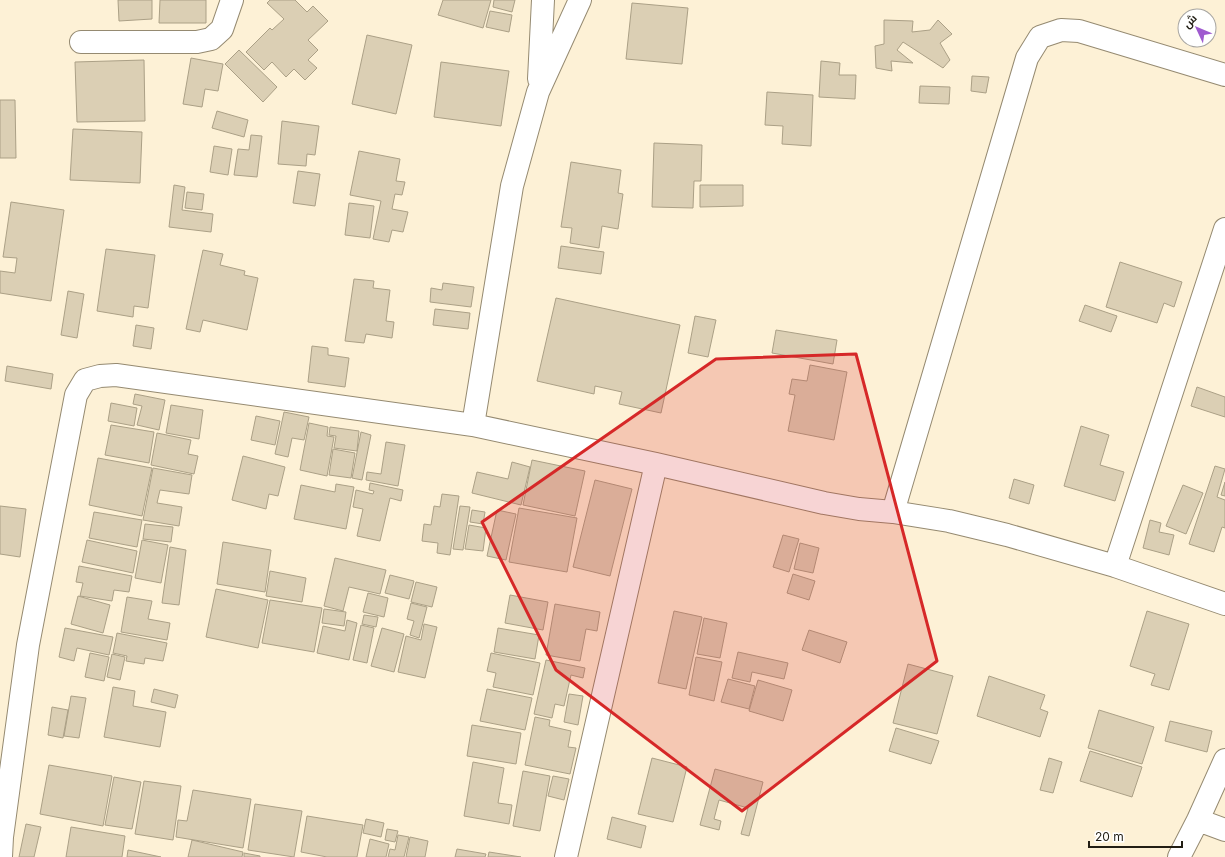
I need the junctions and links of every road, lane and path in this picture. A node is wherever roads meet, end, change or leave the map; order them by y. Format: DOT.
graph roads {
  1 [pos="232,0"];
  2 [pos="543,0"];
  3 [pos="580,0"];
  4 [pos="81,42"];
  5 [pos="1225,74"];
  6 [pos="538,92"];
  7 [pos="1225,229"];
  8 [pos="473,425"];
  9 [pos="656,464"];
  10 [pos="893,512"];
  11 [pos="1115,566"];
  12 [pos="1225,604"];
  13 [pos="1225,760"];
  14 [pos="1198,820"];
  15 [pos="1225,830"];
  16 [pos="1,857"];
  17 [pos="566,857"];
  18 [pos="1179,857"];
  1 -- 4 [label="street"];
  2 -- 6 [label="street"];
  3 -- 6 [label="street"];
  5 -- 10 [label="street"];
  6 -- 8 [label="street"];
  7 -- 11 [label="street"];
  8 -- 9 [label="street"];
  8 -- 16 [label="street"];
  9 -- 10 [label="street"];
  9 -- 17 [label="street"];
  10 -- 11 [label="street"];
  11 -- 12 [label="street"];
  13 -- 14 [label="street"];
  14 -- 15 [label="street"];
  14 -- 18 [label="street"];
}
